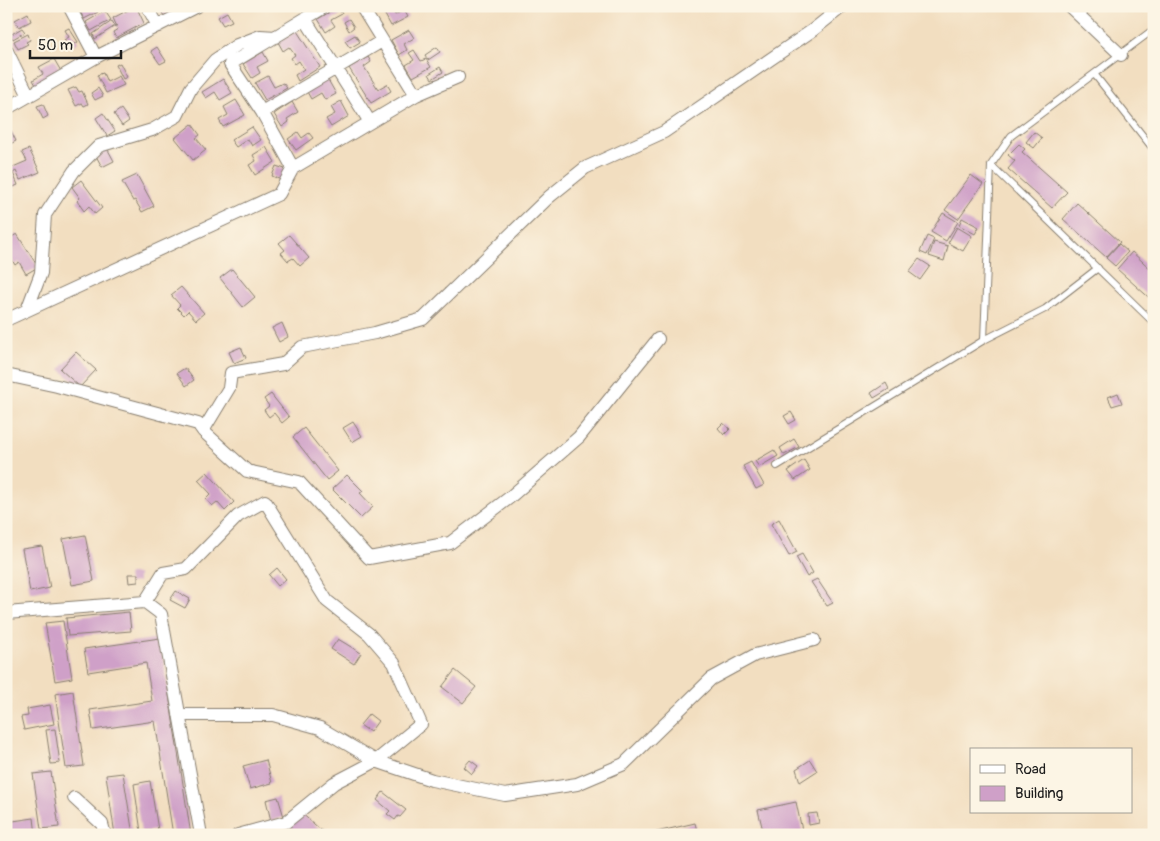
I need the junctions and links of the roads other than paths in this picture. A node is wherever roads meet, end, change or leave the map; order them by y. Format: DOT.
graph roads {
  1 [pos="69,6"];
  2 [pos="147,6"];
  3 [pos="197,6"];
  4 [pos="326,6"];
  5 [pos="361,6"];
  6 [pos="843,6"];
  7 [pos="1069,6"];
  8 [pos="305,19"];
  9 [pos="158,26"];
  10 [pos="1154,29"];
  11 [pos="276,37"];
  12 [pos="382,40"];
  13 [pos="6,49"];
  14 [pos="1121,55"];
  15 [pos="96,57"];
  16 [pos="336,67"];
  17 [pos="1094,75"];
  18 [pos="458,77"];
  19 [pos="416,95"];
  20 [pos="29,96"];
  21 [pos="6,108"];
  22 [pos="262,112"];
  23 [pos="370,122"];
  24 [pos="1154,150"];
  25 [pos="991,165"];
  26 [pos="293,168"];
  27 [pos="1098,268"];
  28 [pos="27,310"];
  29 [pos="6,320"];
  30 [pos="1154,323"];
  31 [pos="658,339"];
  32 [pos="984,340"];
  33 [pos="6,375"];
  34 [pos="203,431"];
  35 [pos="777,466"];
  36 [pos="145,602"];
  37 [pos="6,613"];
  38 [pos="814,640"];
  39 [pos="179,715"];
  40 [pos="376,761"];
  41 [pos="74,798"];
  42 [pos="105,835"];
  43 [pos="202,835"];
  44 [pos="238,835"];
  1 -- 15 [label="street"];
  2 -- 9 [label="street"];
  3 -- 9 [label="street"];
  4 -- 8 [label="street"];
  5 -- 12 [label="street"];
  6 -- 34 [label="street"];
  7 -- 14 [label="street"];
  8 -- 11 [label="street"];
  8 -- 16 [label="street"];
  9 -- 15 [label="street"];
  10 -- 14 [label="lane"];
  11 -- 22 [label="street"];
  11 -- 28 [label="street"];
  12 -- 16 [label="street"];
  12 -- 19 [label="street"];
  13 -- 20 [label="street"];
  14 -- 17 [label="lane"];
  15 -- 20 [label="street"];
  16 -- 22 [label="street"];
  16 -- 23 [label="street"];
  17 -- 24 [label="lane"];
  17 -- 25 [label="lane"];
  18 -- 19 [label="street"];
  19 -- 23 [label="street"];
  20 -- 21 [label="street"];
  22 -- 26 [label="street"];
  23 -- 26 [label="street"];
  25 -- 27 [label="lane"];
  25 -- 32 [label="lane"];
  26 -- 28 [label="street"];
  27 -- 30 [label="lane"];
  27 -- 32 [label="lane"];
  28 -- 29 [label="street"];
  31 -- 34 [label="street"];
  32 -- 35 [label="lane"];
  33 -- 34 [label="street"];
  36 -- 37 [label="street"];
  36 -- 39 [label="street"];
  36 -- 40 [label="street"];
  38 -- 40 [label="street"];
  39 -- 40 [label="street"];
  39 -- 43 [label="street"];
  40 -- 44 [label="street"];
  41 -- 42 [label="street"];
}
